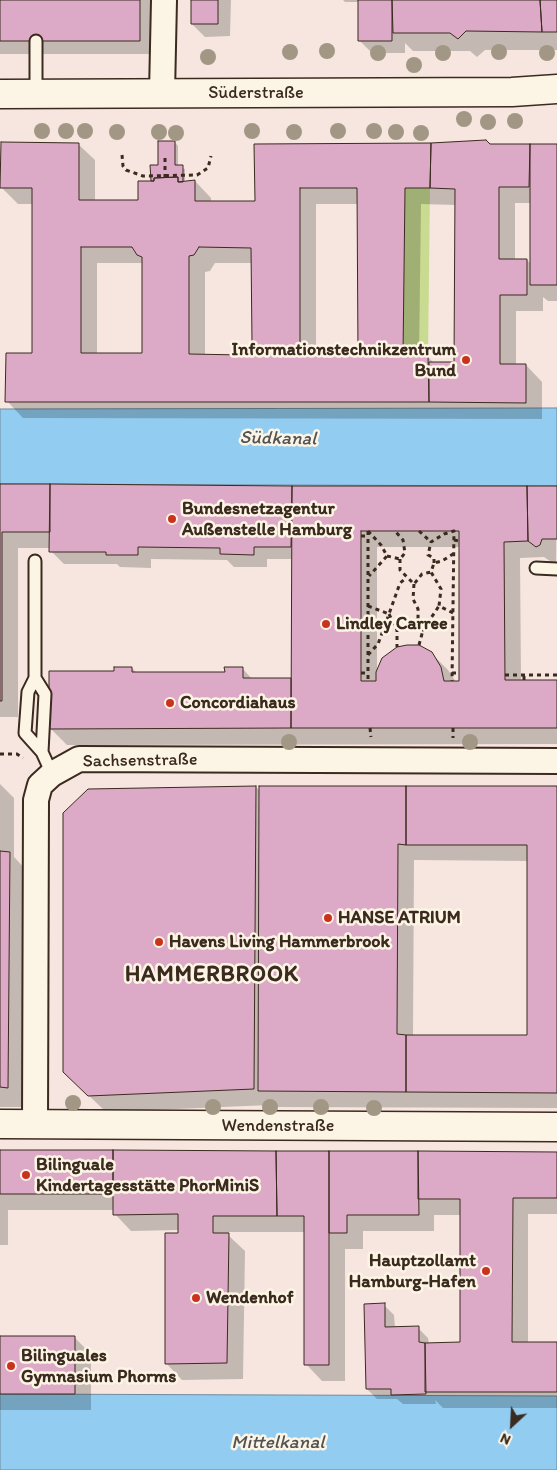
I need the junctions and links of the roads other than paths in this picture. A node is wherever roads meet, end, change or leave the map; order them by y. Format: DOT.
graph roads {
  1 [pos="164,0"];
  2 [pos="36,41"];
  3 [pos="557,88"];
  4 [pos="512,92"];
  5 [pos="162,93"];
  6 [pos="0,94"];
  7 [pos="36,94"];
  8 [pos="557,96"];
  9 [pos="35,561"];
  10 [pos="536,568"];
  11 [pos="557,569"];
  12 [pos="35,678"];
  13 [pos="42,752"];
  14 [pos="557,761"];
  15 [pos="52,774"];
  16 [pos="0,1124"];
  17 [pos="35,1124"];
  18 [pos="557,1127"];
  1 -- 5 [label="street"];
  2 -- 7 [label="lane"];
  3 -- 4 [label="main road, Süderstraße"];
  4 -- 5 [label="main road, Süderstraße"];
  4 -- 8 [label="main road, Süderstraße"];
  5 -- 7 [label="main road, Süderstraße"];
  6 -- 7 [label="main road, Süderstraße"];
  9 -- 12 [label="lane"];
  10 -- 11 [label="lane"];
  12 -- 13 [label="lane"];
  12 -- 13 [label="lane"];
  13 -- 15 [label="lane"];
  14 -- 15 [label="street, Sachsenstraße"];
  15 -- 17 [label="street, Sachsenstraße"];
  16 -- 17 [label="main road, Wendenstraße"];
  17 -- 18 [label="main road, Wendenstraße"];
}
